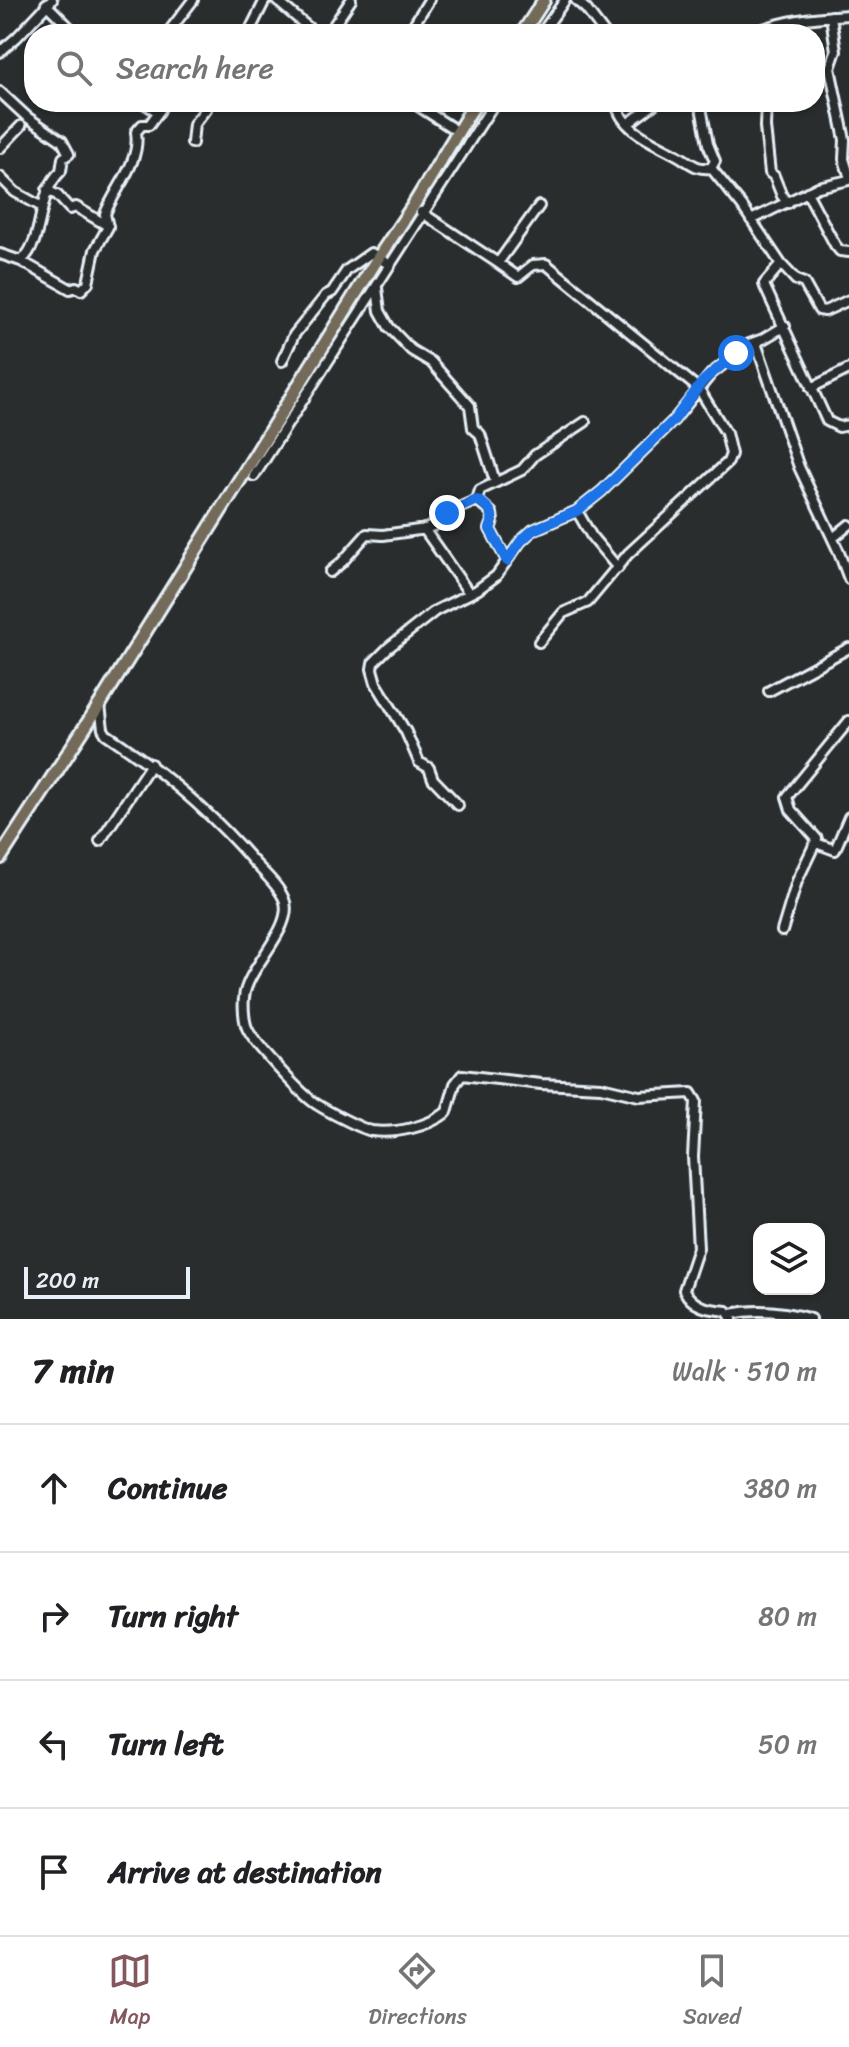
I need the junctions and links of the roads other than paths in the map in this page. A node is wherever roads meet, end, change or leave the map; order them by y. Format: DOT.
graph roads {
  1 [pos="193,0"];
  2 [pos="265,0"];
  3 [pos="276,0"];
  4 [pos="351,0"];
  5 [pos="429,0"];
  6 [pos="544,0"];
  7 [pos="565,0"];
  8 [pos="576,0"];
  9 [pos="49,2"];
  10 [pos="849,15"];
  11 [pos="831,16"];
  12 [pos="29,24"];
  13 [pos="68,24"];
  14 [pos="175,24"];
  15 [pos="253,24"];
  16 [pos="304,24"];
  17 [pos="335,24"];
  18 [pos="414,24"];
  19 [pos="528,24"];
  20 [pos="548,24"];
  21 [pos="597,24"];
  22 [pos="778,24"];
  23 [pos="24,29"];
  24 [pos="0,52"];
  25 [pos="0,92"];
  26 [pos="158,112"];
  27 [pos="204,112"];
  28 [pos="428,112"];
  29 [pos="469,112"];
  30 [pos="488,112"];
  31 [pos="619,112"];
  32 [pos="644,112"];
  33 [pos="702,112"];
  34 [pos="766,112"];
  35 [pos="629,123"];
  36 [pos="21,126"];
  37 [pos="457,131"];
  38 [pos="192,143"];
  39 [pos="0,148"];
  40 [pos="711,168"];
  41 [pos="0,177"];
  42 [pos="849,177"];
  43 [pos="47,190"];
  44 [pos="807,192"];
  45 [pos="788,203"];
  46 [pos="539,206"];
  47 [pos="42,207"];
  48 [pos="418,210"];
  49 [pos="751,220"];
  50 [pos="108,227"];
  51 [pos="849,252"];
  52 [pos="0,254"];
  53 [pos="378,258"];
  54 [pos="21,261"];
  55 [pos="498,263"];
  56 [pos="781,264"];
  57 [pos="390,265"];
  58 [pos="377,288"];
  59 [pos="849,300"];
  60 [pos="785,326"];
  61 [pos="756,343"];
  62 [pos="282,361"];
  63 [pos="849,369"];
  64 [pos="811,388"];
  65 [pos="699,389"];
  66 [pos="585,422"];
  67 [pos="849,425"];
  68 [pos="254,476"];
  69 [pos="495,481"];
  70 [pos="477,500"];
  71 [pos="577,511"];
  72 [pos="849,525"];
  73 [pos="424,529"];
  74 [pos="833,538"];
  75 [pos="507,561"];
  76 [pos="618,568"];
  77 [pos="330,572"];
  78 [pos="849,579"];
  79 [pos="469,593"];
  80 [pos="539,642"];
  81 [pos="849,648"];
  82 [pos="769,691"];
  83 [pos="100,704"];
  84 [pos="849,721"];
  85 [pos="151,764"];
  86 [pos="458,805"];
  87 [pos="849,817"];
  88 [pos="100,841"];
  89 [pos="816,843"];
  90 [pos="0,858"];
  91 [pos="782,931"];
  92 [pos="731,1317"];
  93 [pos="811,1319"];
  1 -- 14 [label="street"];
  2 -- 15 [label="street"];
  3 -- 16 [label="street"];
  4 -- 17 [label="street"];
  5 -- 18 [label="street"];
  6 -- 19 [label="main road"];
  7 -- 20 [label="street"];
  8 -- 21 [label="street"];
  9 -- 12 [label="street"];
  9 -- 13 [label="street"];
  10 -- 11 [label="street"];
  11 -- 22 [label="street"];
  11 -- 42 [label="street"];
  23 -- 24 [label="street"];
  25 -- 43 [label="street"];
  26 -- 50 [label="street"];
  27 -- 38 [label="street"];
  28 -- 37 [label="street"];
  29 -- 37 [label="main road"];
  30 -- 48 [label="street"];
  31 -- 35 [label="street"];
  32 -- 35 [label="street"];
  33 -- 40 [label="street"];
  34 -- 45 [label="street"];
  35 -- 40 [label="street"];
  36 -- 39 [label="street"];
  37 -- 48 [label="main road"];
  40 -- 49 [label="street"];
  41 -- 47 [label="street"];
  42 -- 44 [label="street"];
  43 -- 47 [label="street"];
  43 -- 50 [label="street"];
  44 -- 45 [label="street"];
  44 -- 51 [label="street"];
  45 -- 49 [label="street"];
  46 -- 55 [label="street"];
  47 -- 54 [label="street"];
  48 -- 53 [label="main road"];
  48 -- 55 [label="street"];
  48 -- 57 [label="street"];
  49 -- 56 [label="street"];
  50 -- 54 [label="street"];
  52 -- 54 [label="street"];
  53 -- 57 [label="street"];
  53 -- 62 [label="street"];
  53 -- 83 [label="main road"];
  55 -- 65 [label="street"];
  56 -- 59 [label="street"];
  56 -- 60 [label="street"];
  57 -- 58 [label="street"];
  58 -- 68 [label="street"];
  58 -- 69 [label="street"];
  60 -- 61 [label="street"];
  60 -- 64 [label="street"];
  61 -- 65 [label="street"];
  61 -- 74 [label="street"];
  63 -- 64 [label="street"];
  64 -- 67 [label="street"];
  65 -- 71 [label="street"];
  65 -- 76 [label="street"];
  66 -- 69 [label="street"];
  69 -- 70 [label="street"];
  70 -- 73 [label="street"];
  70 -- 75 [label="street"];
  71 -- 75 [label="street"];
  71 -- 76 [label="street"];
  72 -- 74 [label="street"];
  73 -- 77 [label="street"];
  73 -- 79 [label="street"];
  74 -- 78 [label="street"];
  75 -- 79 [label="street"];
  76 -- 80 [label="street"];
  79 -- 86 [label="street"];
  81 -- 82 [label="street"];
  83 -- 85 [label="street"];
  83 -- 90 [label="main road"];
  84 -- 89 [label="street"];
  85 -- 88 [label="street"];
  85 -- 92 [label="street"];
  87 -- 89 [label="street"];
  89 -- 91 [label="street"];
  92 -- 93 [label="street"];
}
